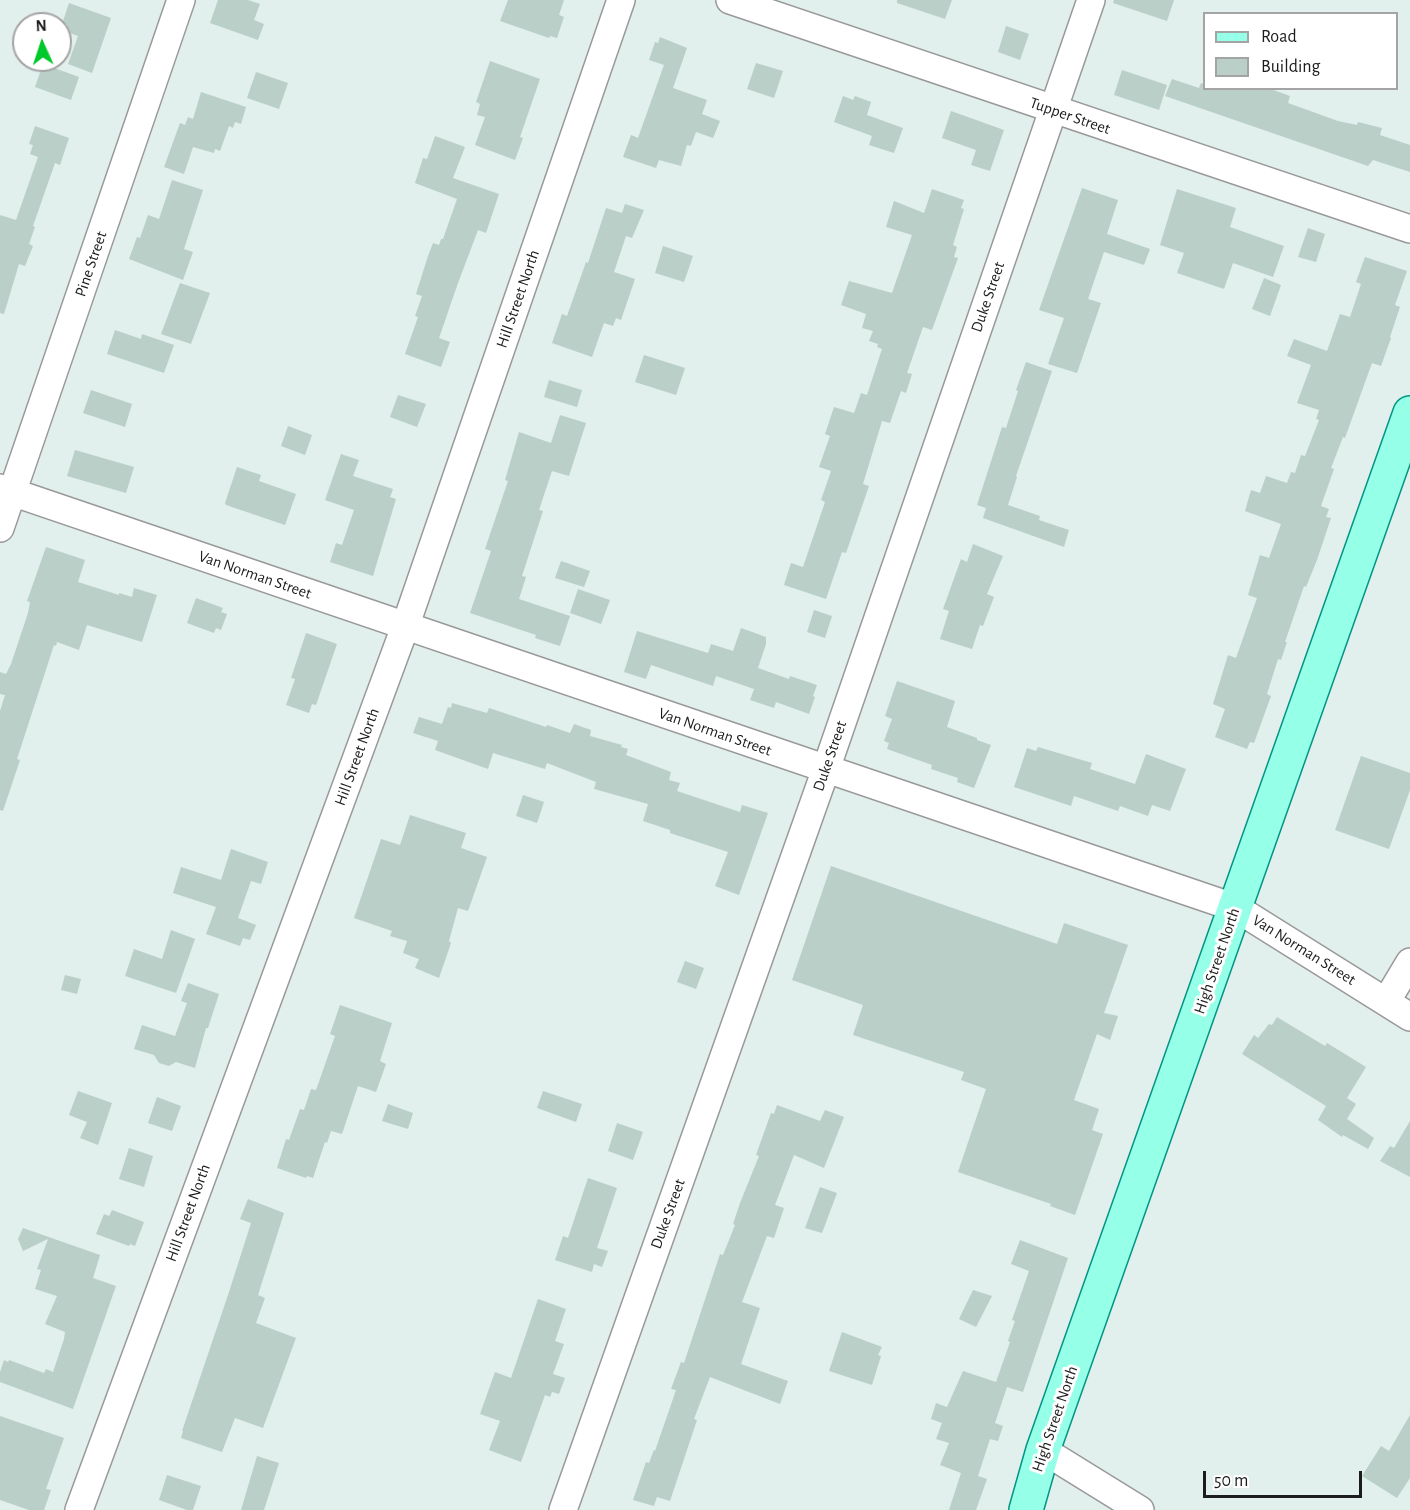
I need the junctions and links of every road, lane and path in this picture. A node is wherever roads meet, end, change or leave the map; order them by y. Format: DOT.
graph roads {
  1 [pos="181,0"];
  2 [pos="621,0"];
  3 [pos="730,0"];
  4 [pos="1091,0"];
  5 [pos="1052,110"];
  6 [pos="1410,229"];
  7 [pos="1410,413"];
  8 [pos="6,490"];
  9 [pos="0,528"];
  10 [pos="405,627"];
  11 [pos="826,770"];
  12 [pos="1236,908"];
  13 [pos="1410,962"];
  14 [pos="1386,1002"];
  15 [pos="1410,1017"];
  16 [pos="1043,1450"];
  17 [pos="79,1510"];
  18 [pos="563,1510"];
  19 [pos="1026,1510"];
  20 [pos="1140,1510"];
  1 -- 8 [label="street, Pine Street"];
  2 -- 10 [label="street, Hill Street North"];
  3 -- 5 [label="street, Tupper Street"];
  4 -- 5 [label="street, Duke Street"];
  5 -- 6 [label="street, Tupper Street"];
  5 -- 11 [label="street, Duke Street"];
  7 -- 12 [label="main road, High Street North"];
  8 -- 9 [label="street, Pine Street"];
  8 -- 10 [label="street, Van Norman Street"];
  10 -- 11 [label="street, Van Norman Street"];
  10 -- 17 [label="street, Hill Street North"];
  11 -- 12 [label="street, Van Norman Street"];
  11 -- 18 [label="street, Duke Street"];
  12 -- 14 [label="street, Van Norman Street"];
  12 -- 16 [label="main road, High Street North"];
  13 -- 14 [label="street"];
  14 -- 15 [label="street, Van Norman Street"];
  16 -- 19 [label="main road, High Street North"];
  16 -- 20 [label="street"];
}
